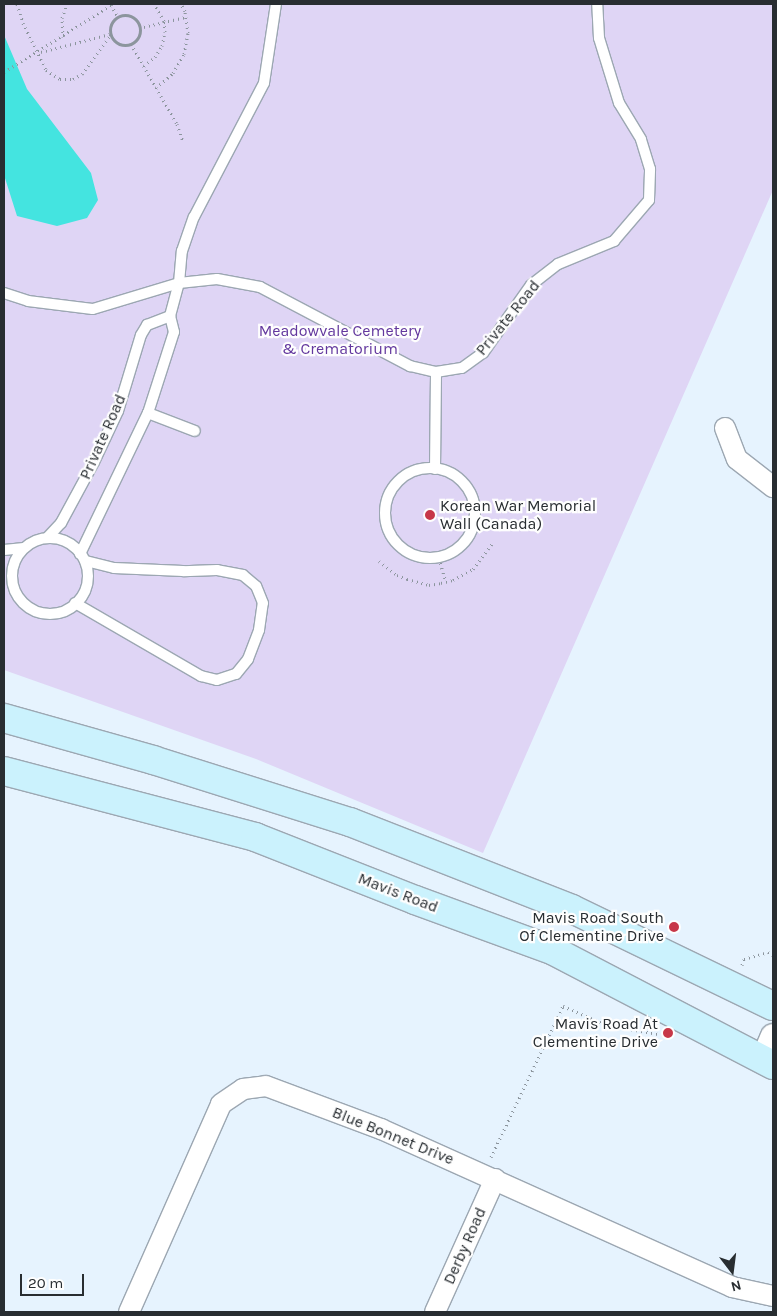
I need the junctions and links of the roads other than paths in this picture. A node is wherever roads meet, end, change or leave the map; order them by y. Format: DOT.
graph roads {
  1 [pos="276,4"];
  2 [pos="596,4"];
  3 [pos="179,283"];
  4 [pos="4,293"];
  5 [pos="170,316"];
  6 [pos="436,372"];
  7 [pos="148,413"];
  8 [pos="725,428"];
  9 [pos="195,431"];
  10 [pos="435,469"];
  11 [pos="773,487"];
  12 [pos="47,538"];
  13 [pos="24,548"];
  14 [pos="4,550"];
  15 [pos="83,558"];
  16 [pos="8,582"];
  17 [pos="75,603"];
  18 [pos="4,718"];
  19 [pos="4,771"];
  20 [pos="773,1006"];
  21 [pos="770,1054"];
  22 [pos="490,1176"];
  23 [pos="773,1296"];
  24 [pos="129,1312"];
  25 [pos="435,1312"];
  1 -- 3 [label="lane, Private Road"];
  2 -- 6 [label="lane, Private Road"];
  3 -- 4 [label="lane, Private Road"];
  3 -- 5 [label="lane, Private Road"];
  3 -- 6 [label="lane, Private Road"];
  5 -- 7 [label="lane, Private Road"];
  5 -- 12 [label="lane, Private Road"];
  6 -- 10 [label="lane"];
  7 -- 9 [label="lane"];
  7 -- 15 [label="lane, Private Road"];
  8 -- 11 [label="street"];
  10 -- 10 [label="lane"];
  12 -- 13 [label="lane"];
  12 -- 15 [label="lane"];
  13 -- 14 [label="lane"];
  13 -- 16 [label="lane"];
  15 -- 17 [label="lane"];
  15 -- 17 [label="lane"];
  16 -- 17 [label="lane"];
  18 -- 20 [label="main road"];
  19 -- 21 [label="main road, Mavis Road"];
  22 -- 23 [label="street, Blue Bonnet Drive"];
  22 -- 24 [label="street, Blue Bonnet Drive"];
  22 -- 25 [label="street, Derby Road"];
}
